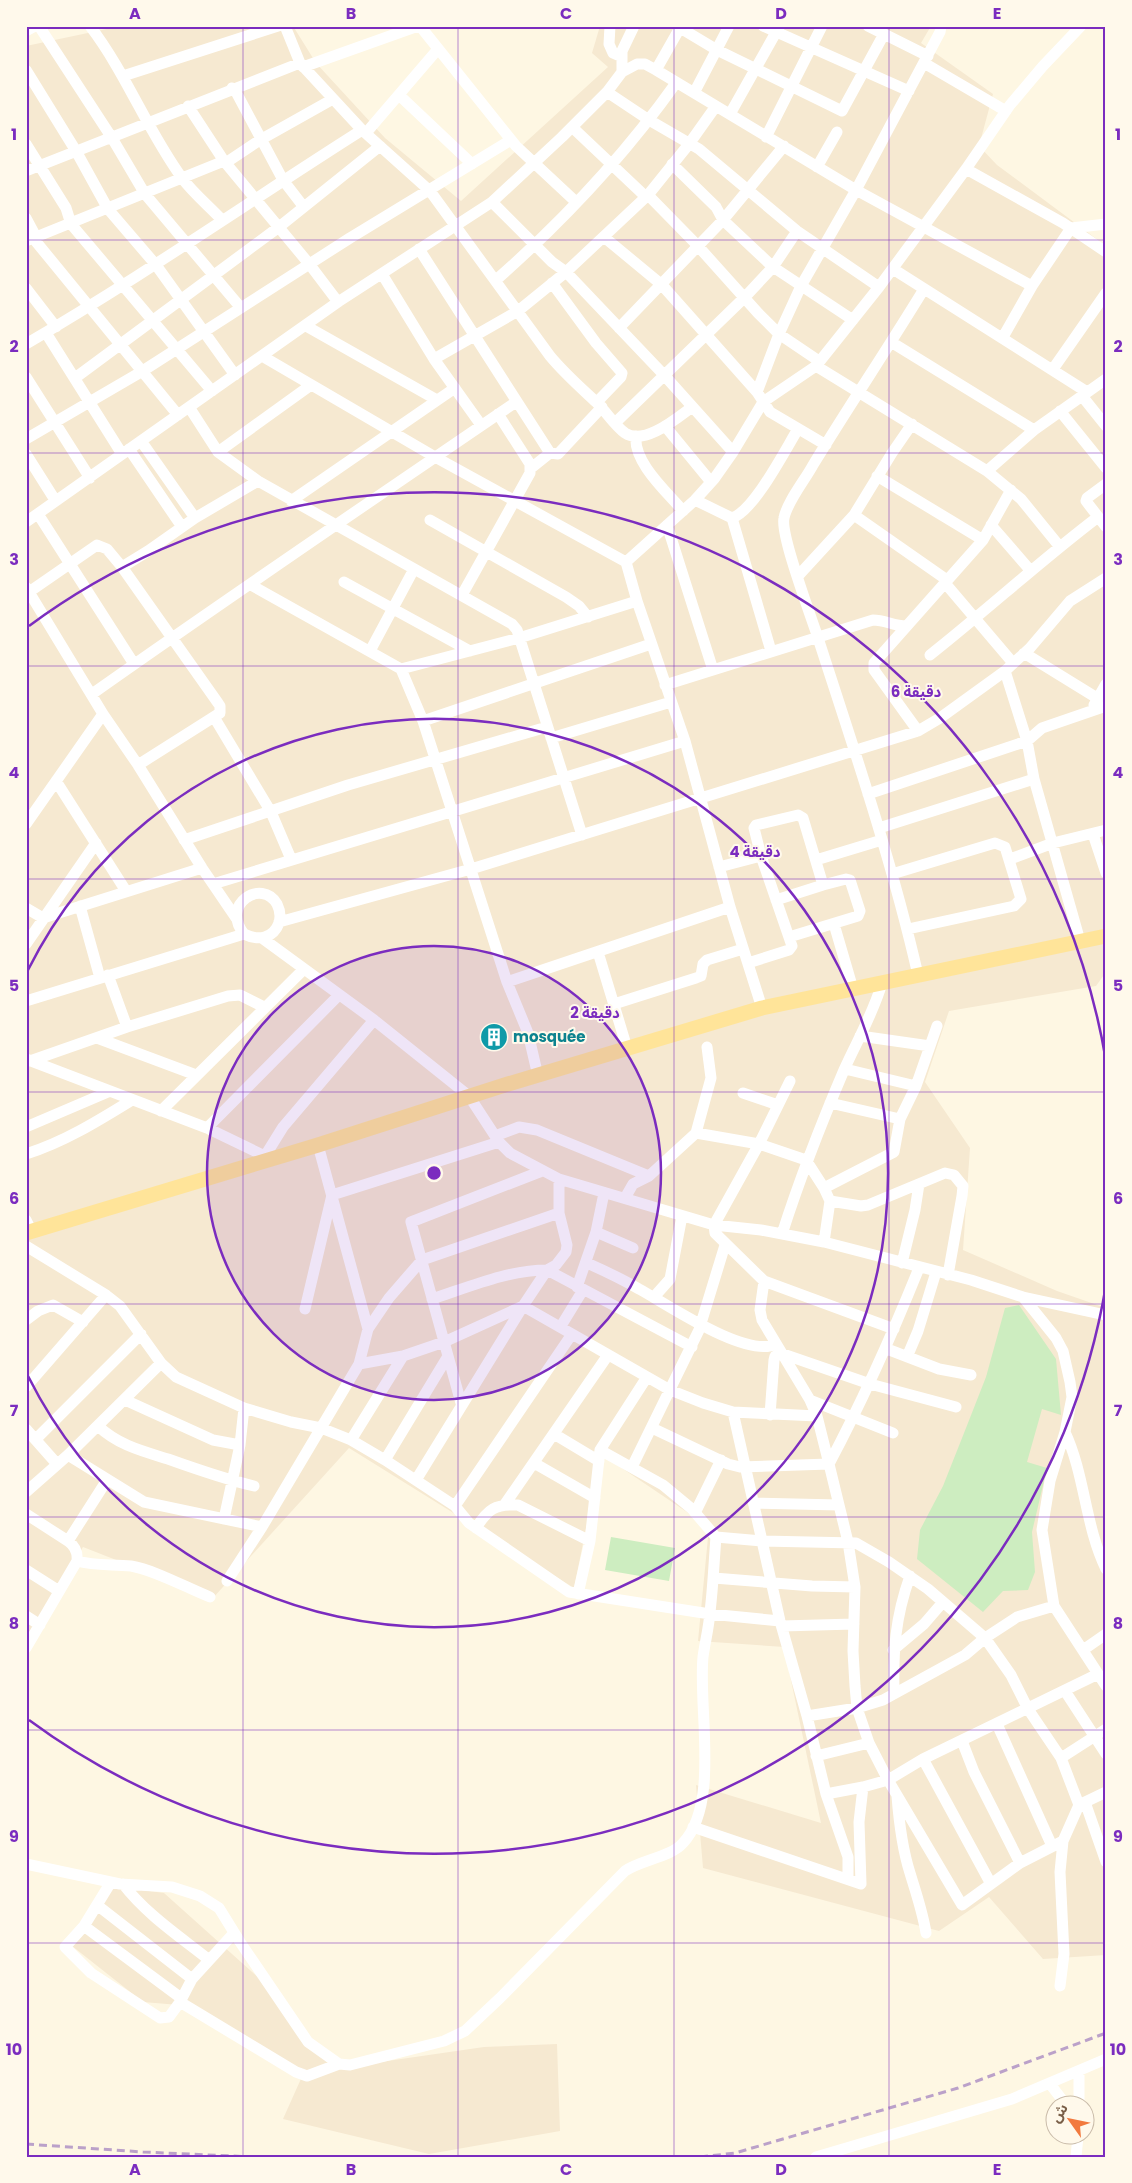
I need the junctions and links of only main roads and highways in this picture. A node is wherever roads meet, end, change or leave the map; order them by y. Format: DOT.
graph roads {
  1 [pos="1106,936"];
  2 [pos="28,1233"];
  1 -- 2 [label="main road"];
}
